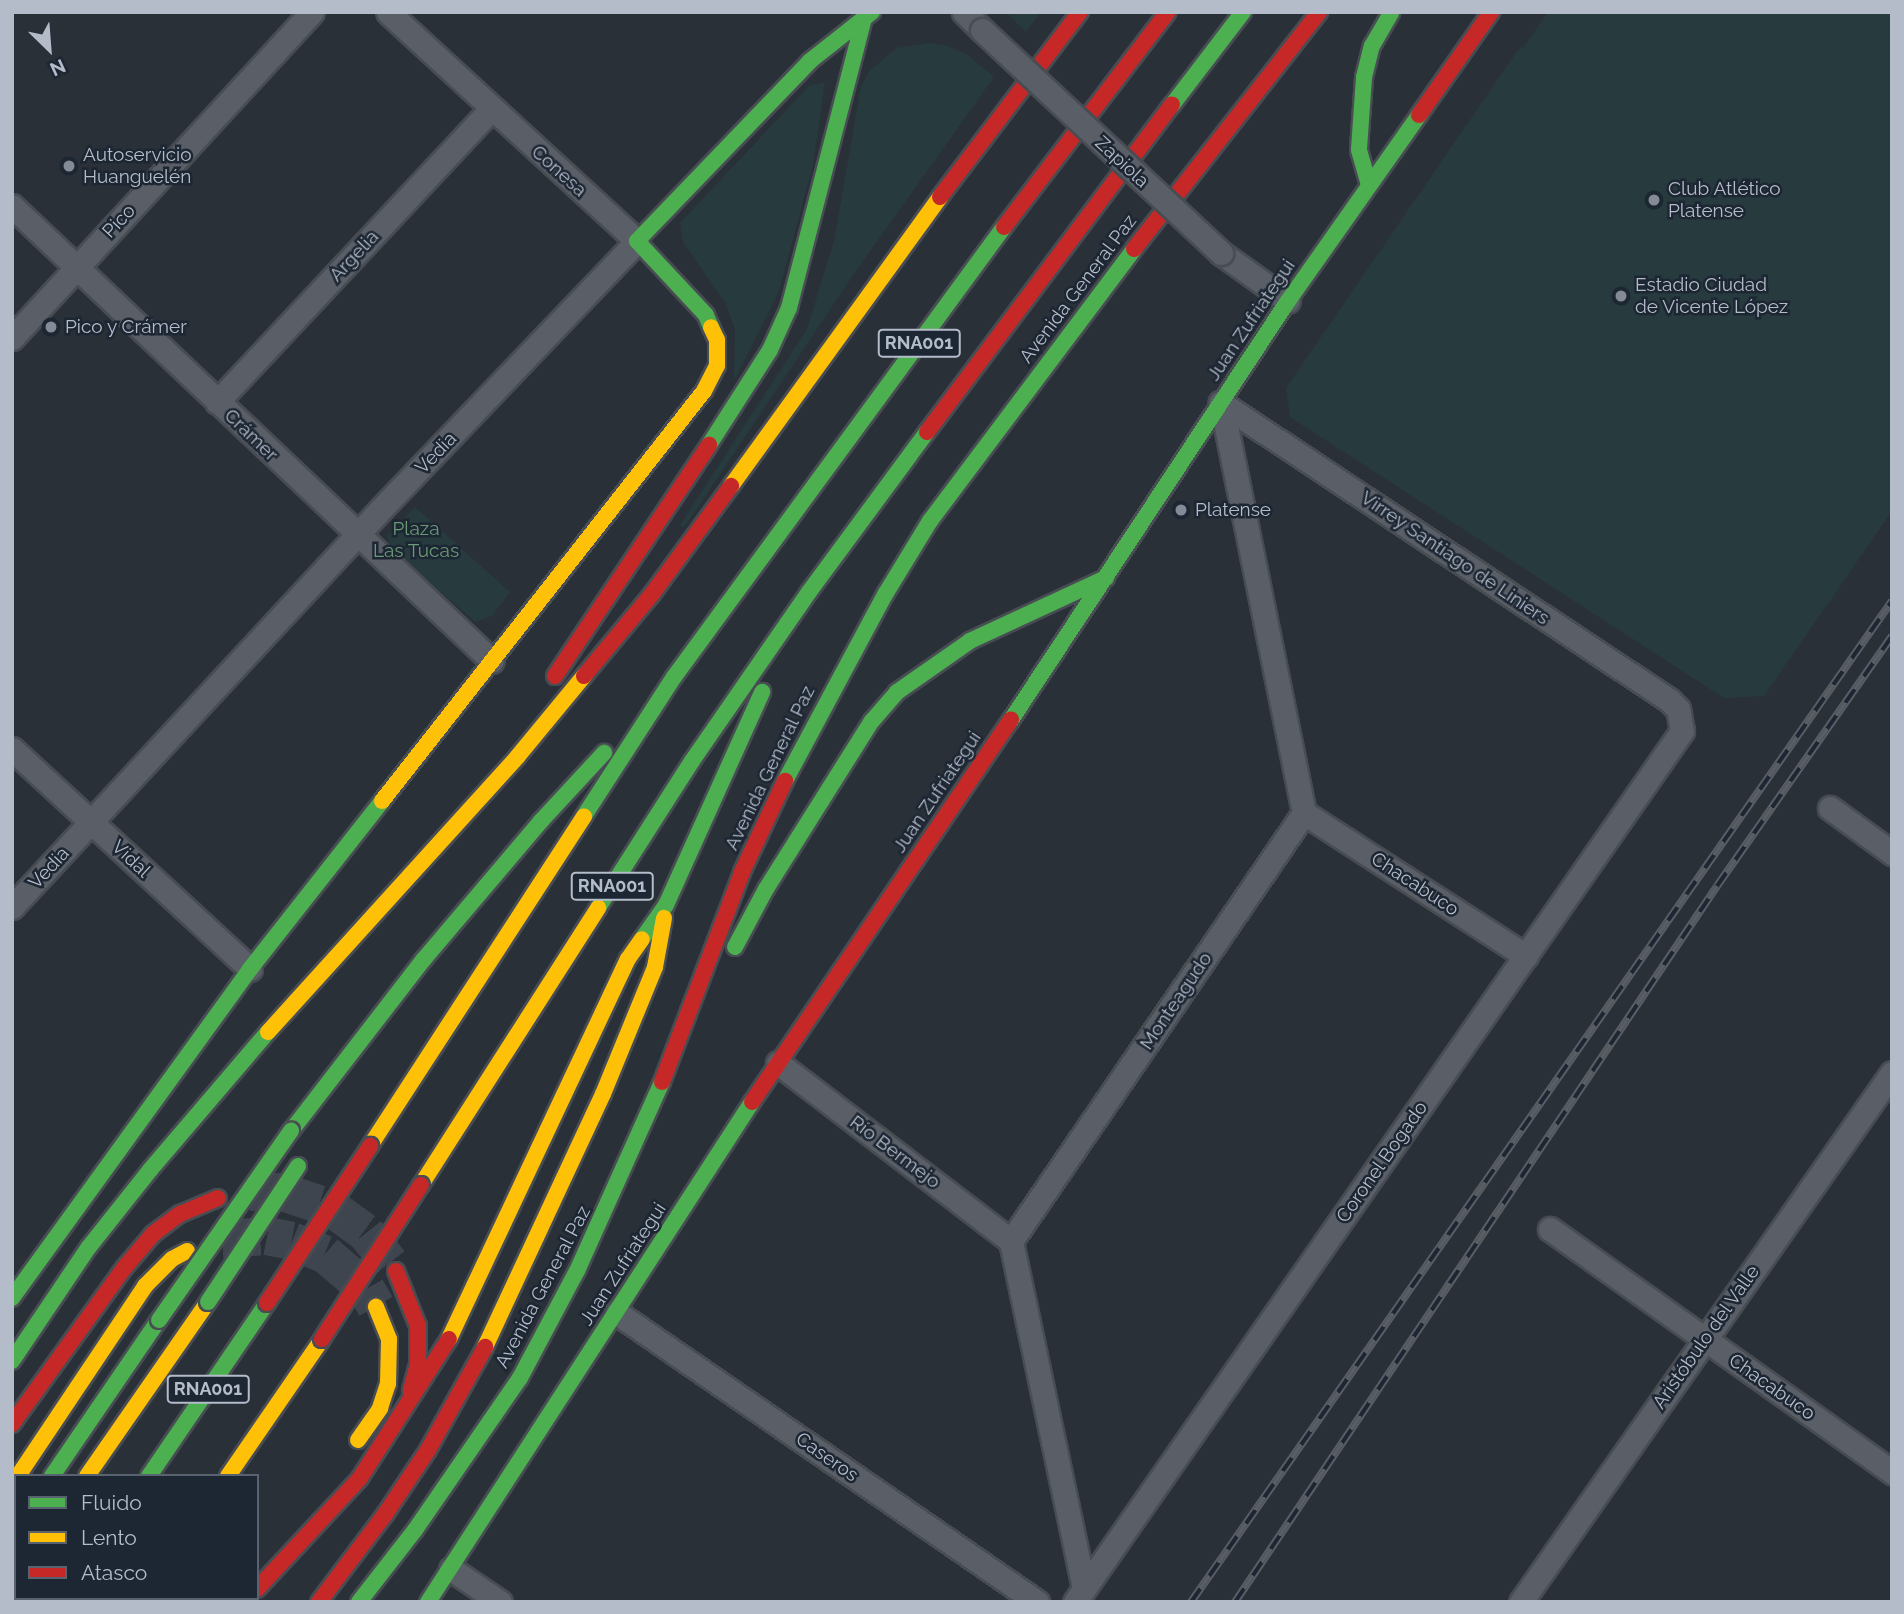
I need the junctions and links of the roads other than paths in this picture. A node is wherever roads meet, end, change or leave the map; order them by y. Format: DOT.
graph roads {
  1 [pos="312,12"];
  2 [pos="388,12"];
  3 [pos="964,12"];
  4 [pos="1080,12"];
  5 [pos="1168,12"];
  6 [pos="1243,12"];
  7 [pos="1319,12"];
  8 [pos="1392,12"];
  9 [pos="1491,12"];
  10 [pos="868,17"];
  11 [pos="491,109"];
  12 [pos="1369,185"];
  13 [pos="12,206"];
  14 [pos="637,241"];
  15 [pos="77,267"];
  16 [pos="1288,301"];
  17 [pos="12,338"];
  18 [pos="217,402"];
  19 [pos="1221,403"];
  20 [pos="357,536"];
  21 [pos="1106,578"];
  22 [pos="809,592"];
  23 [pos="492,661"];
  24 [pos="674,677"];
  25 [pos="544,692"];
  26 [pos="1682,719"];
  27 [pos="521,726"];
  28 [pos="12,749"];
  29 [pos="1830,808"];
  30 [pos="1304,813"];
  31 [pos="92,823"];
  32 [pos="443,838"];
  33 [pos="1892,853"];
  34 [pos="666,905"];
  35 [pos="12,907"];
  36 [pos="1526,956"];
  37 [pos="424,959"];
  38 [pos="250,969"];
  39 [pos="778,1063"];
  40 [pos="358,1072"];
  41 [pos="1892,1073"];
  42 [pos="661,1085"];
  43 [pos="309,1148"];
  44 [pos="218,1198"];
  45 [pos="1550,1229"];
  46 [pos="1011,1241"];
  47 [pos="187,1251"];
  48 [pos="397,1271"];
  49 [pos="12,1298"];
  50 [pos="376,1306"];
  51 [pos="617,1313"];
  52 [pos="1705,1340"];
  53 [pos="12,1361"];
  54 [pos="407,1410"];
  55 [pos="12,1424"];
  56 [pos="348,1456"];
  57 [pos="1892,1472"];
  58 [pos="19,1474"];
  59 [pos="53,1474"];
  60 [pos="88,1474"];
  61 [pos="150,1474"];
  62 [pos="229,1474"];
  63 [pos="451,1569"];
  64 [pos="259,1587"];
  65 [pos="1080,1595"];
  66 [pos="319,1602"];
  67 [pos="359,1602"];
  68 [pos="428,1602"];
  69 [pos="499,1602"];
  70 [pos="1037,1602"];
  71 [pos="1521,1602"];
  1 -- 15 [label="street, Pico"];
  2 -- 11 [label="street, Conesa"];
  3 -- 16 [label="street, Zapiola, bridge"];
  4 -- 32 [label="main road"];
  5 -- 24 [label="main road, RNA001"];
  6 -- 22 [label="main road, Avenida General Paz / RNA001"];
  7 -- 42 [label="main road, Avenida General Paz"];
  8 -- 12 [label="main road"];
  9 -- 12 [label="main road, Juan Zufriategui"];
  10 -- 14 [label="main road, Vedia"];
  10 -- 25 [label="main road"];
  11 -- 14 [label="street, Conesa"];
  11 -- 18 [label="street, Argelia"];
  12 -- 16 [label="main road, Juan Zufriategui"];
  13 -- 15 [label="street, Crámer"];
  14 -- 20 [label="street, Vedia"];
  14 -- 23 [label="main road, Conesa"];
  15 -- 17 [label="street, Pico"];
  15 -- 18 [label="street, Crámer"];
  16 -- 19 [label="main road, Juan Zufriategui"];
  18 -- 20 [label="street, Crámer"];
  19 -- 21 [label="main road, Juan Zufriategui"];
  19 -- 26 [label="street, Virrey Santiago de Liniers"];
  19 -- 30 [label="street"];
  20 -- 23 [label="street, Crámer"];
  20 -- 31 [label="street, Vedia"];
  21 -- 39 [label="main road, Juan Zufriategui"];
  21 -- 42 [label="main road"];
  22 -- 34 [label="main road"];
  22 -- 62 [label="main road, Avenida General Paz / RNA001, bridge"];
  23 -- 38 [label="main road"];
  24 -- 37 [label="main road"];
  24 -- 61 [label="main road, RNA001, bridge"];
  26 -- 36 [label="street, Coronel Bogado"];
  27 -- 32 [label="main road"];
  28 -- 31 [label="street, Vidal"];
  29 -- 33 [label="street"];
  30 -- 36 [label="street, Chacabuco"];
  30 -- 46 [label="street, Monteagudo"];
  31 -- 35 [label="street, Vedia"];
  31 -- 38 [label="street, Vidal"];
  32 -- 53 [label="main road"];
  34 -- 54 [label="main road"];
  34 -- 66 [label="main road"];
  36 -- 65 [label="street, Coronel Bogado"];
  37 -- 40 [label="main road"];
  37 -- 59 [label="main road, bridge"];
  38 -- 49 [label="main road"];
  39 -- 46 [label="street, Río Bermejo"];
  39 -- 51 [label="main road, Juan Zufriategui"];
  41 -- 52 [label="street, Aristóbulo del Valle"];
  42 -- 67 [label="main road, Avenida General Paz"];
  43 -- 60 [label="main road, bridge"];
  44 -- 55 [label="main road"];
  45 -- 52 [label="street, Chacabuco"];
  46 -- 65 [label="street"];
  47 -- 58 [label="main road"];
  48 -- 54 [label="main road"];
  50 -- 56 [label="main road"];
  51 -- 63 [label="main road, Juan Zufriategui"];
  51 -- 70 [label="street, Caseros"];
  52 -- 57 [label="street, Chacabuco"];
  52 -- 71 [label="street, Aristóbulo del Valle"];
  54 -- 64 [label="main road"];
  63 -- 68 [label="main road, Juan Zufriategui"];
  63 -- 69 [label="street"];
}
